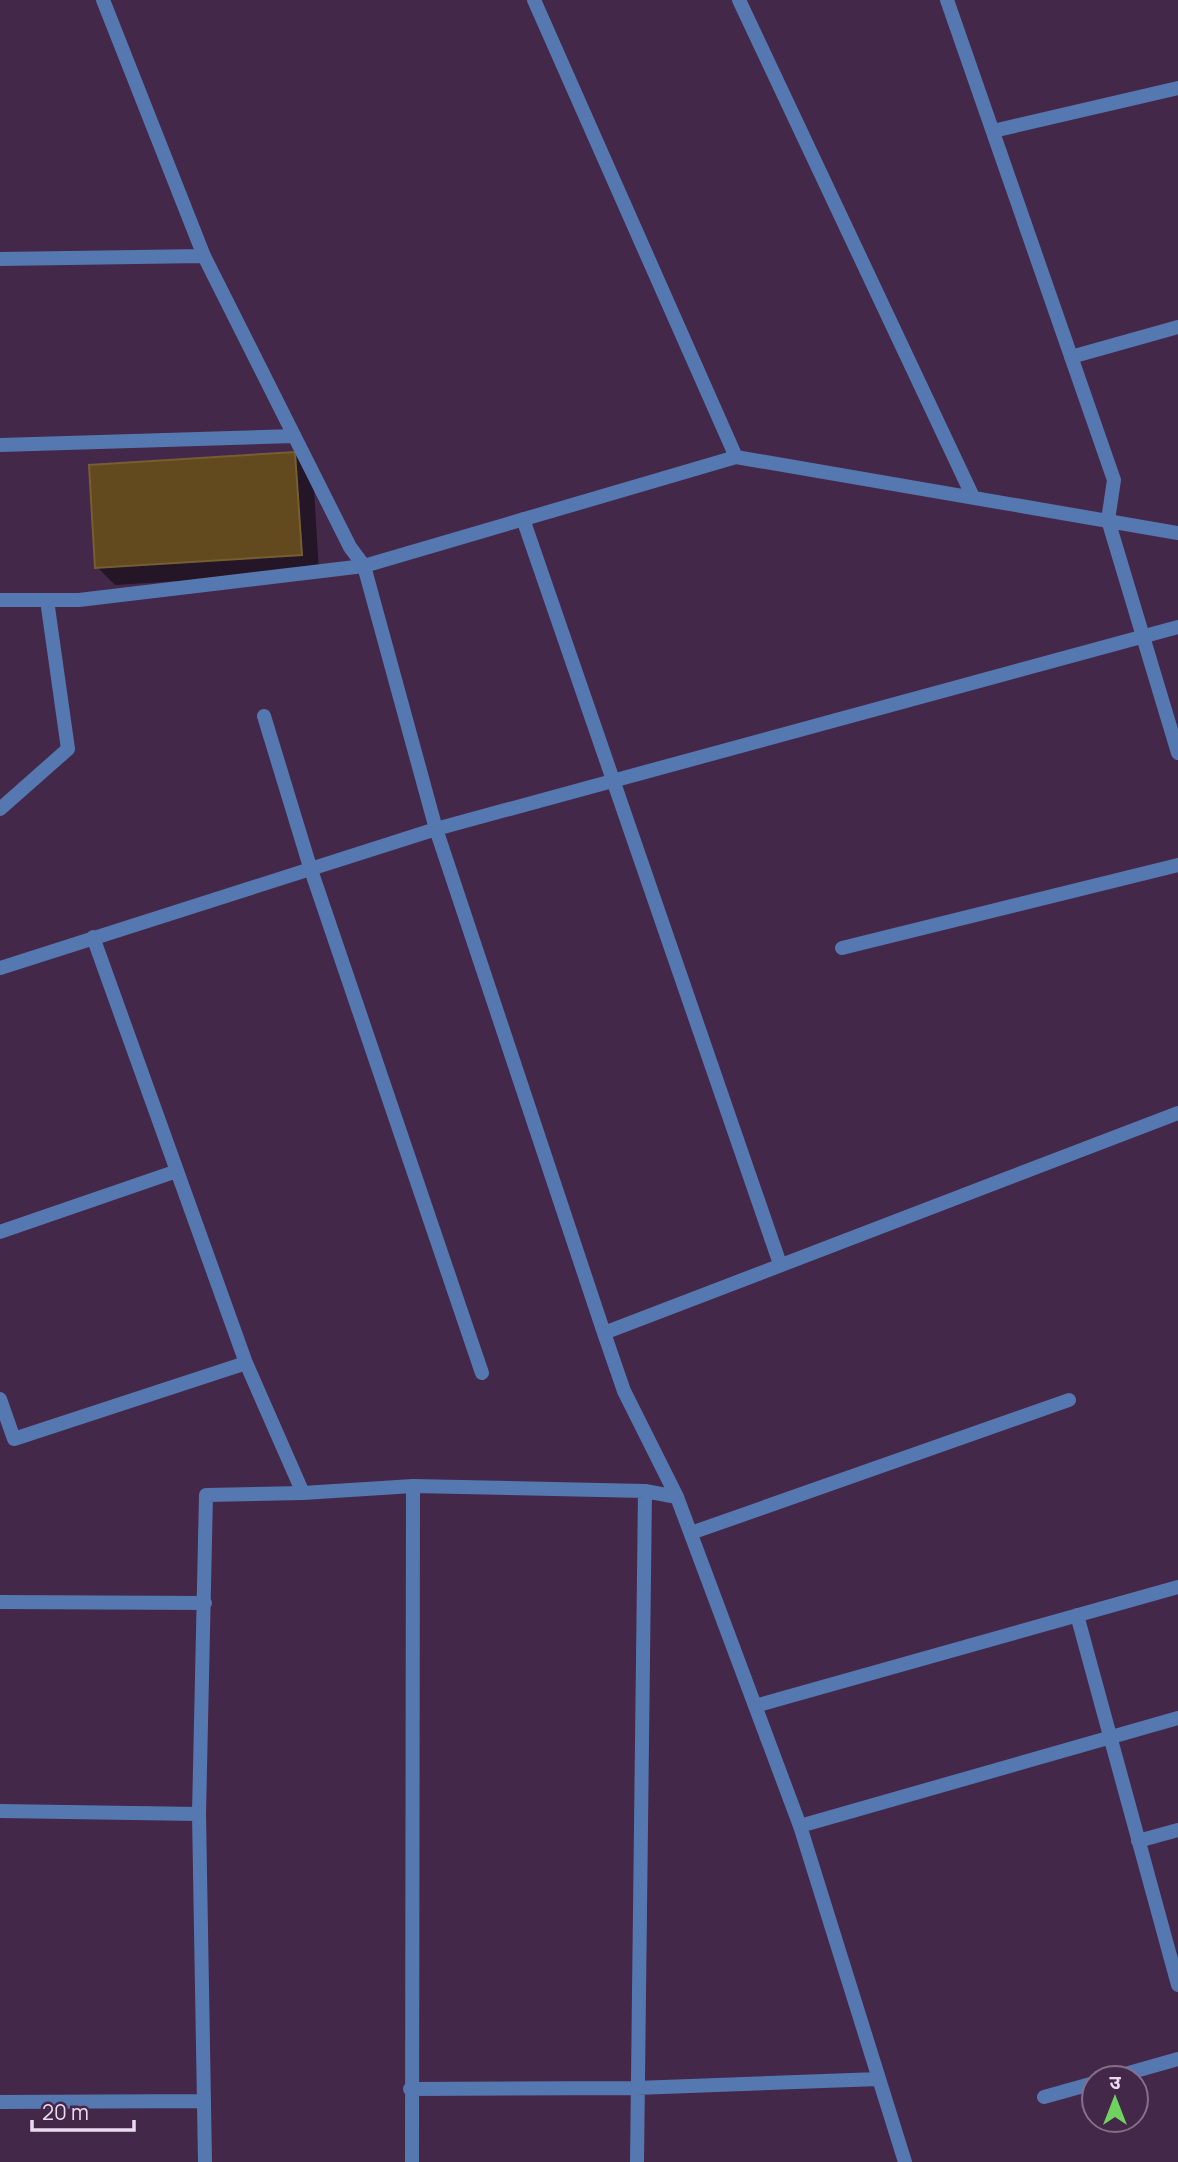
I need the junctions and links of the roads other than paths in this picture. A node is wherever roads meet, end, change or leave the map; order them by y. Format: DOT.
graph roads {
  1 [pos="103,0"];
  2 [pos="534,0"];
  3 [pos="739,0"];
  4 [pos="947,0"];
  5 [pos="1178,88"];
  6 [pos="993,131"];
  7 [pos="204,256"];
  8 [pos="0,259"];
  9 [pos="1178,327"];
  10 [pos="1071,357"];
  11 [pos="294,436"];
  12 [pos="0,446"];
  13 [pos="736,457"];
  14 [pos="973,497"];
  15 [pos="523,519"];
  16 [pos="1108,520"];
  17 [pos="1178,533"];
  18 [pos="364,566"];
  19 [pos="0,600"];
  20 [pos="47,600"];
  21 [pos="1178,627"];
  22 [pos="1141,636"];
  23 [pos="264,716"];
  24 [pos="1178,753"];
  25 [pos="611,783"];
  26 [pos="0,809"];
  27 [pos="436,829"];
  28 [pos="1178,864"];
  29 [pos="310,867"];
  30 [pos="93,937"];
  31 [pos="842,948"];
  32 [pos="0,968"];
  33 [pos="1178,1113"];
  34 [pos="177,1171"];
  35 [pos="0,1231"];
  36 [pos="780,1264"];
  37 [pos="604,1333"];
  38 [pos="246,1363"];
  39 [pos="482,1373"];
  40 [pos="0,1399"];
  41 [pos="1069,1399"];
  42 [pos="413,1486"];
  43 [pos="645,1491"];
  44 [pos="303,1493"];
  45 [pos="677,1497"];
  46 [pos="691,1533"];
  47 [pos="1178,1587"];
  48 [pos="0,1602"];
  49 [pos="205,1603"];
  50 [pos="1077,1615"];
  51 [pos="755,1706"];
  52 [pos="1178,1718"];
  53 [pos="1109,1738"];
  54 [pos="0,1811"];
  55 [pos="200,1814"];
  56 [pos="800,1826"];
  57 [pos="1178,1830"];
  58 [pos="1138,1841"];
  59 [pos="1178,1985"];
  60 [pos="1178,2059"];
  61 [pos="1150,2067"];
  62 [pos="879,2079"];
  63 [pos="1080,2087"];
  64 [pos="636,2088"];
  65 [pos="410,2089"];
  66 [pos="1044,2097"];
  67 [pos="204,2101"];
  68 [pos="0,2102"];
  69 [pos="205,2162"];
  70 [pos="412,2162"];
  71 [pos="636,2162"];
  72 [pos="905,2162"];
  1 -- 7 [label="street"];
  2 -- 13 [label="street"];
  3 -- 14 [label="street"];
  4 -- 6 [label="street"];
  5 -- 6 [label="street"];
  6 -- 10 [label="street"];
  7 -- 8 [label="street"];
  7 -- 11 [label="street"];
  9 -- 10 [label="street"];
  10 -- 16 [label="street"];
  11 -- 12 [label="street"];
  11 -- 18 [label="street"];
  13 -- 14 [label="street"];
  13 -- 15 [label="street"];
  14 -- 16 [label="street"];
  15 -- 18 [label="street"];
  15 -- 25 [label="street"];
  16 -- 17 [label="street"];
  16 -- 22 [label="street"];
  18 -- 20 [label="street"];
  18 -- 27 [label="street"];
  19 -- 20 [label="street"];
  20 -- 26 [label="street"];
  21 -- 22 [label="street"];
  22 -- 24 [label="street"];
  22 -- 25 [label="street"];
  23 -- 29 [label="street"];
  25 -- 27 [label="street"];
  25 -- 36 [label="street"];
  27 -- 29 [label="street"];
  27 -- 37 [label="street"];
  28 -- 31 [label="street"];
  29 -- 30 [label="street"];
  29 -- 39 [label="street"];
  30 -- 32 [label="street"];
  30 -- 34 [label="street"];
  33 -- 36 [label="street"];
  34 -- 35 [label="street"];
  34 -- 38 [label="street"];
  36 -- 37 [label="street"];
  37 -- 45 [label="street"];
  38 -- 40 [label="street"];
  38 -- 44 [label="street"];
  41 -- 46 [label="street"];
  42 -- 43 [label="street"];
  42 -- 44 [label="street"];
  42 -- 65 [label="street"];
  43 -- 45 [label="street"];
  43 -- 64 [label="street"];
  44 -- 49 [label="street"];
  45 -- 46 [label="street"];
  46 -- 51 [label="street"];
  47 -- 50 [label="street"];
  48 -- 49 [label="street"];
  49 -- 55 [label="street"];
  50 -- 51 [label="street"];
  50 -- 53 [label="street"];
  51 -- 56 [label="street"];
  52 -- 53 [label="street"];
  53 -- 56 [label="street"];
  53 -- 58 [label="street"];
  54 -- 55 [label="street"];
  55 -- 67 [label="street"];
  56 -- 62 [label="street"];
  57 -- 58 [label="street"];
  58 -- 59 [label="street"];
  60 -- 61 [label="street"];
  62 -- 64 [label="street"];
  62 -- 72 [label="street"];
  63 -- 66 [label="street"];
  64 -- 65 [label="street"];
  64 -- 71 [label="street"];
  65 -- 70 [label="street"];
  67 -- 68 [label="street"];
  67 -- 69 [label="street"];
}
